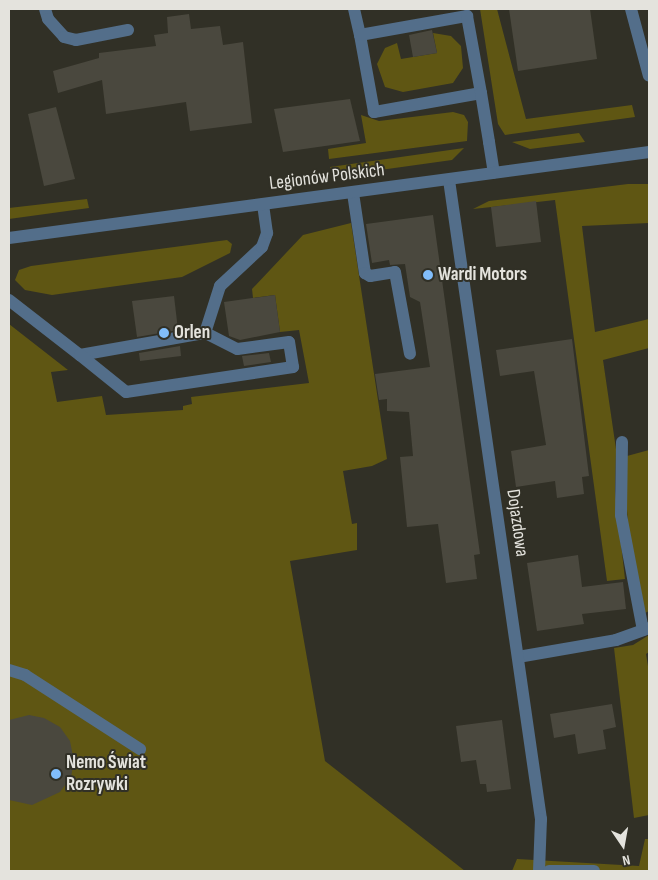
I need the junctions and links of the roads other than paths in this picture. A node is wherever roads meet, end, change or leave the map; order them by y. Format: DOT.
graph roads {
  1 [pos="45,9"];
  2 [pos="354,9"];
  3 [pos="631,9"];
  4 [pos="128,30"];
  5 [pos="360,35"];
  6 [pos="649,76"];
  7 [pos="480,93"];
  8 [pos="649,152"];
  9 [pos="494,173"];
  10 [pos="449,180"];
  11 [pos="353,193"];
  12 [pos="263,204"];
  13 [pos="9,238"];
  14 [pos="9,300"];
  15 [pos="206,333"];
  16 [pos="410,354"];
  17 [pos="80,355"];
  18 [pos="622,442"];
  19 [pos="646,629"];
  20 [pos="518,657"];
  21 [pos="9,670"];
  22 [pos="140,749"];
  23 [pos="539,871"];
  24 [pos="548,871"];
  25 [pos="594,871"];
  1 -- 4 [label="street"];
  2 -- 5 [label="street"];
  3 -- 6 [label="street"];
  5 -- 7 [label="street"];
  5 -- 7 [label="street"];
  7 -- 9 [label="street"];
  8 -- 9 [label="street, Legionów Polskich"];
  9 -- 10 [label="street, Legionów Polskich"];
  10 -- 11 [label="street, Legionów Polskich"];
  10 -- 20 [label="street, Dojazdowa"];
  11 -- 12 [label="street, Legionów Polskich"];
  11 -- 16 [label="street"];
  12 -- 13 [label="street, Legionów Polskich"];
  12 -- 15 [label="street"];
  14 -- 17 [label="street"];
  15 -- 17 [label="street"];
  15 -- 17 [label="street"];
  18 -- 19 [label="street"];
  19 -- 20 [label="street"];
  20 -- 23 [label="street, Dojazdowa"];
  21 -- 22 [label="street"];
  24 -- 25 [label="street"];
}
